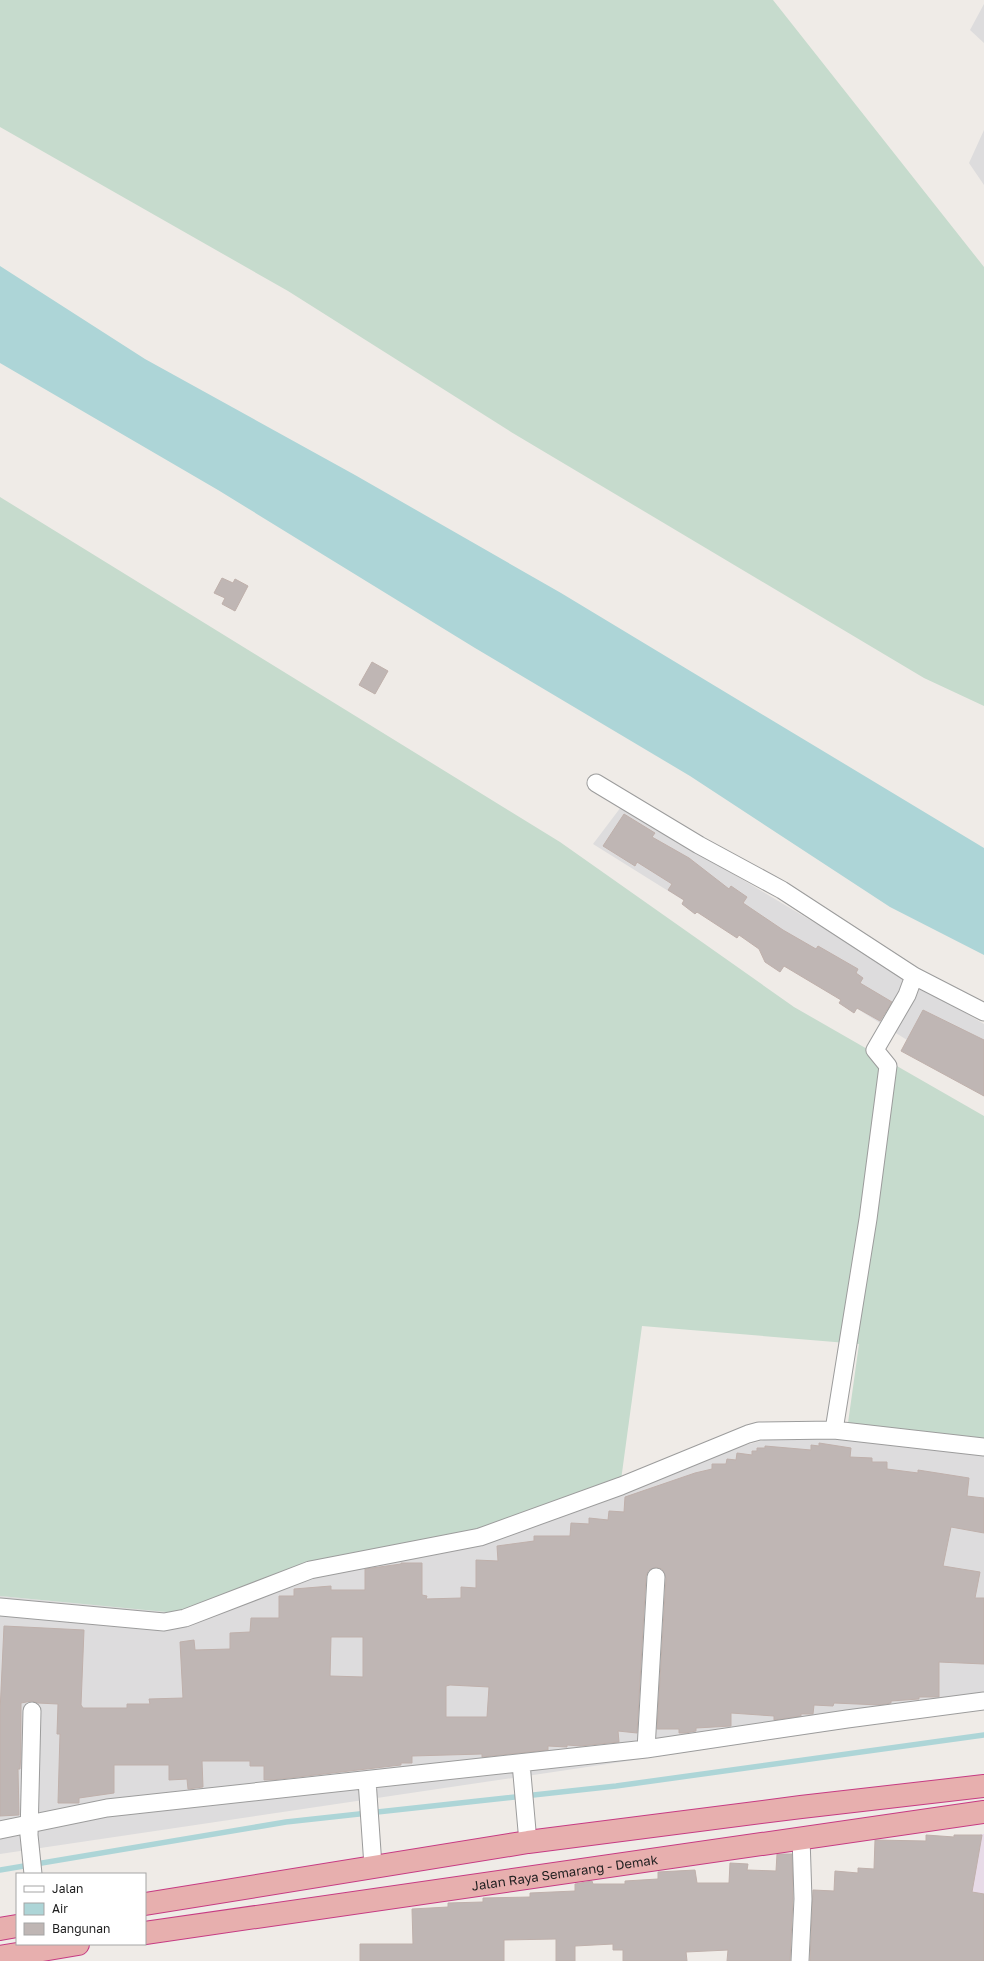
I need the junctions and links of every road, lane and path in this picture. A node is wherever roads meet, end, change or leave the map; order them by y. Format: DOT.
graph roads {
  1 [pos="596,783"];
  2 [pos="914,976"];
  3 [pos="984,1012"];
  4 [pos="834,1430"];
  5 [pos="984,1447"];
  6 [pos="656,1577"];
  7 [pos="0,1607"];
  8 [pos="984,1701"];
  9 [pos="32,1711"];
  10 [pos="646,1749"];
  11 [pos="522,1770"];
  12 [pos="367,1785"];
  13 [pos="984,1786"];
  14 [pos="984,1812"];
  15 [pos="29,1829"];
  16 [pos="0,1830"];
  17 [pos="528,1834"];
  18 [pos="801,1838"];
  19 [pos="374,1866"];
  20 [pos="33,1873"];
  21 [pos="146,1904"];
  22 [pos="16,1926"];
  23 [pos="0,1929"];
  24 [pos="146,1933"];
  25 [pos="72,1945"];
  26 [pos="0,1957"];
  27 [pos="800,1961"];
  1 -- 2 [label="street"];
  2 -- 3 [label="street"];
  2 -- 4 [label="street"];
  4 -- 5 [label="street"];
  4 -- 7 [label="street"];
  6 -- 10 [label="street"];
  8 -- 10 [label="street"];
  9 -- 15 [label="street"];
  10 -- 11 [label="street"];
  11 -- 12 [label="street"];
  11 -- 17 [label="street"];
  12 -- 15 [label="street"];
  12 -- 19 [label="street"];
  13 -- 17 [label="highway"];
  14 -- 18 [label="highway, Jalan Raya Semarang - Demak"];
  15 -- 16 [label="street"];
  15 -- 20 [label="street"];
  17 -- 19 [label="highway"];
  18 -- 24 [label="highway, Jalan Raya Semarang - Demak"];
  18 -- 27 [label="street"];
  19 -- 21 [label="highway"];
  22 -- 23 [label="highway"];
  25 -- 26 [label="highway"];
}
